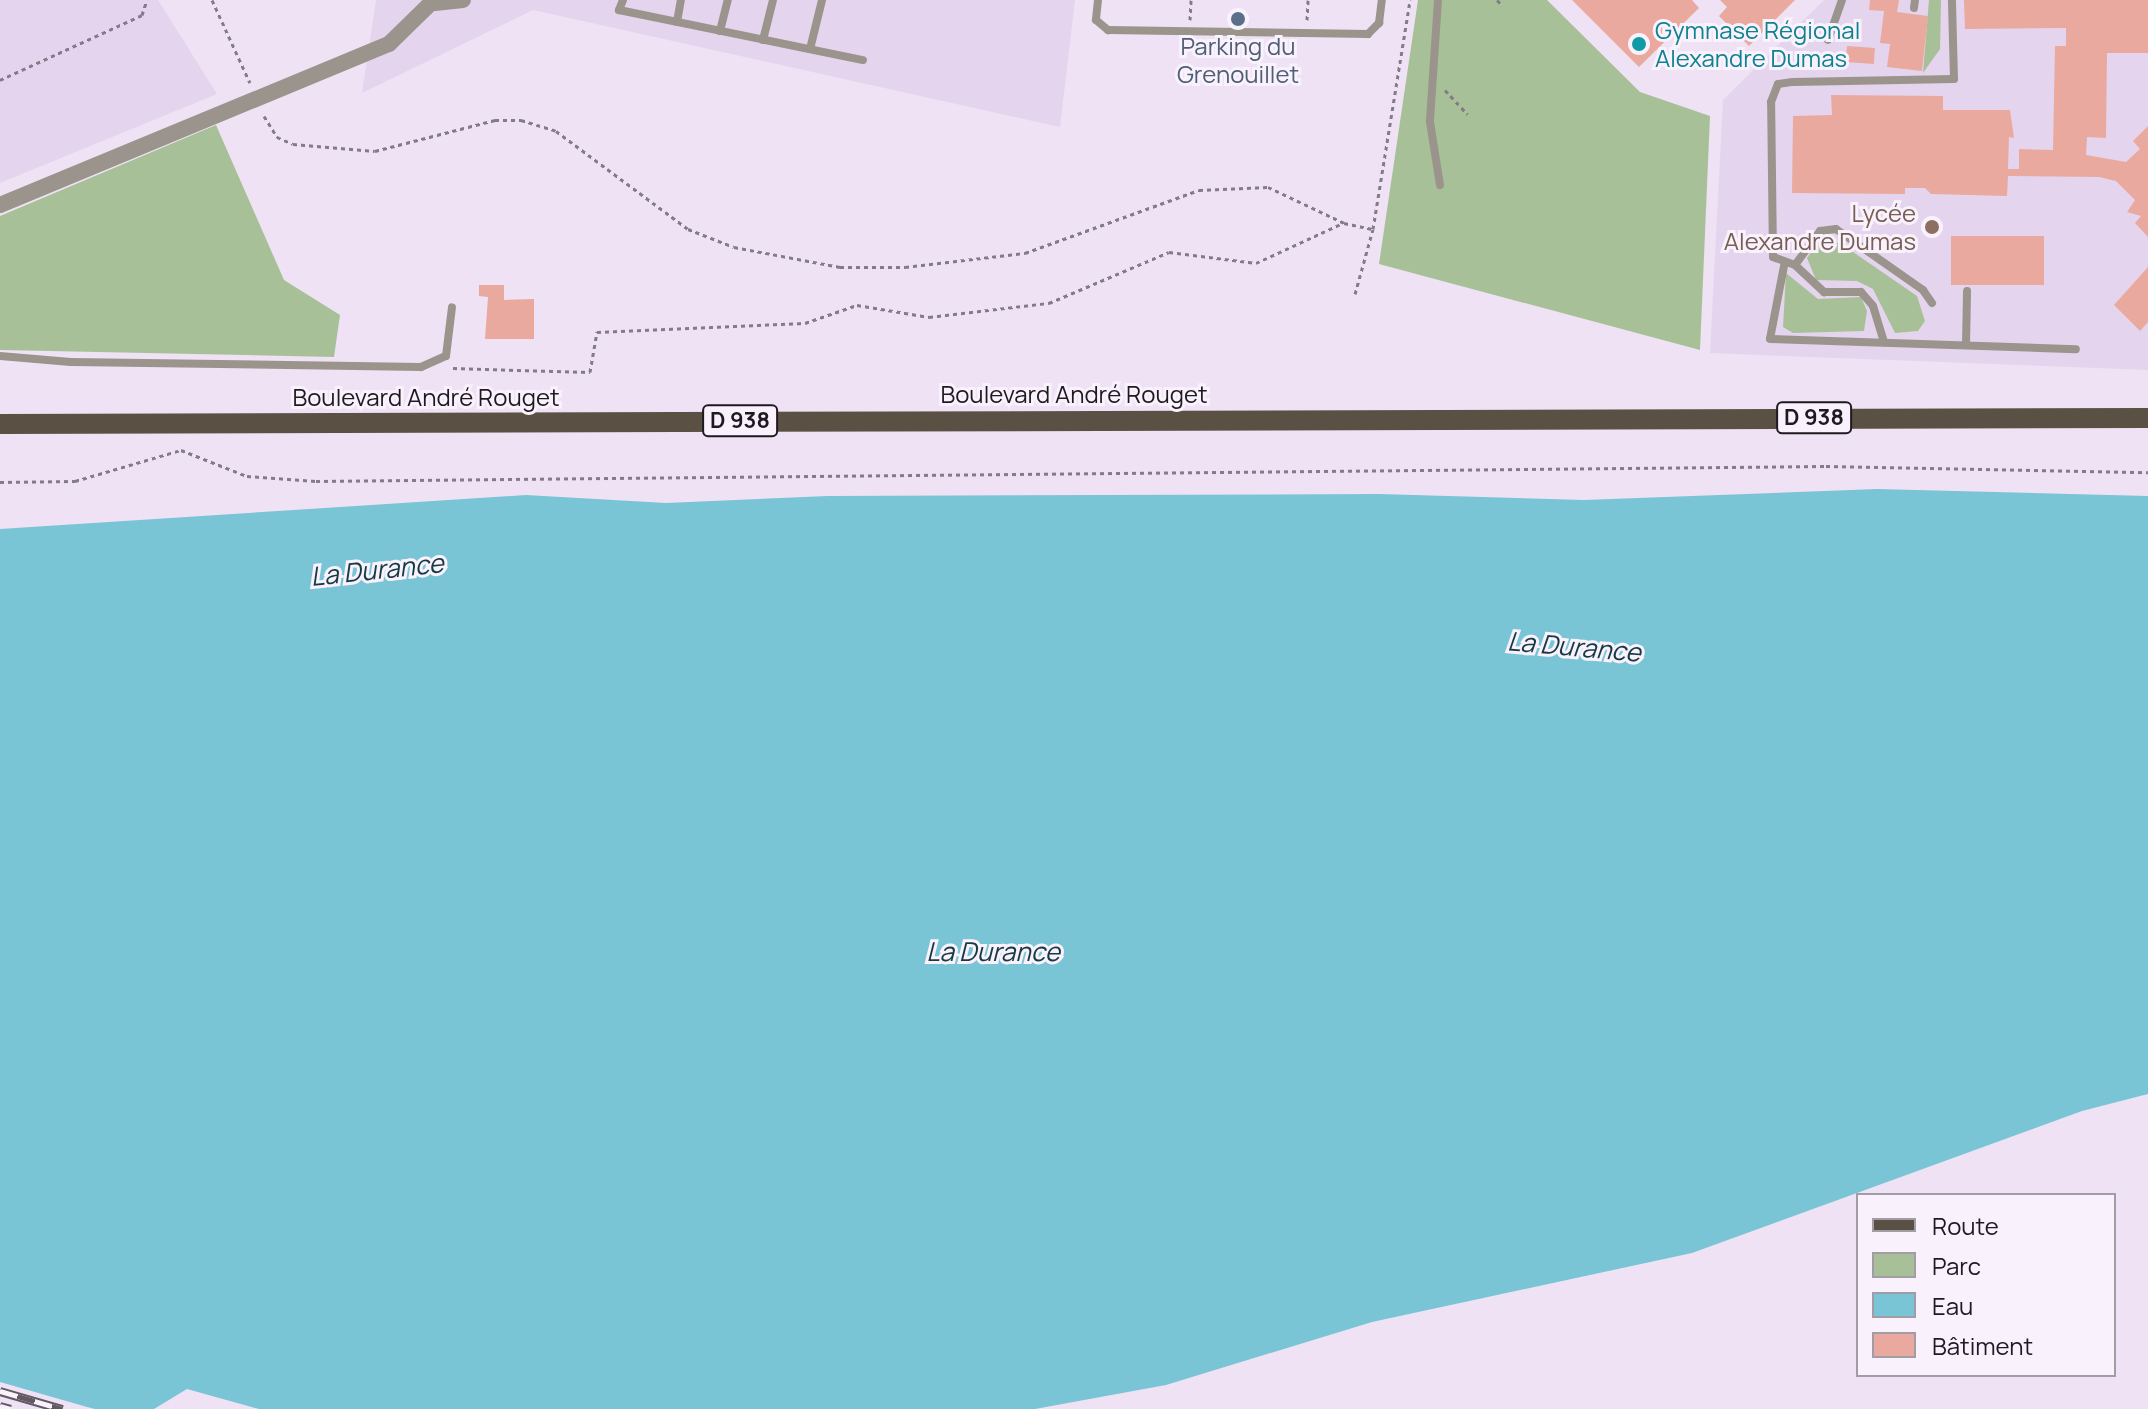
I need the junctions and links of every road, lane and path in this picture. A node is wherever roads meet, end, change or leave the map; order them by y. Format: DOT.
graph roads {
  1 [pos="147,0"];
  2 [pos="212,0"];
  3 [pos="463,0"];
  4 [pos="623,0"];
  5 [pos="681,0"];
  6 [pos="728,0"];
  7 [pos="773,0"];
  8 [pos="822,0"];
  9 [pos="1098,0"];
  10 [pos="1191,0"];
  11 [pos="1308,0"];
  12 [pos="1382,0"];
  13 [pos="1410,0"];
  14 [pos="1438,0"];
  15 [pos="1497,0"];
  16 [pos="1842,0"];
  17 [pos="1952,0"];
  18 [pos="434,2"];
  19 [pos="1502,5"];
  20 [pos="677,22"];
  21 [pos="1190,30"];
  22 [pos="720,31"];
  23 [pos="1307,33"];
  24 [pos="763,40"];
  25 [pos="1828,40"];
  26 [pos="810,49"];
  27 [pos="863,60"];
  28 [pos="0,80"];
  29 [pos="256,97"];
  30 [pos="1440,185"];
  31 [pos="0,205"];
  32 [pos="1344,223"];
  33 [pos="1373,229"];
  34 [pos="1795,265"];
  35 [pos="1784,266"];
  36 [pos="1967,291"];
  37 [pos="1355,294"];
  38 [pos="1932,303"];
  39 [pos="452,307"];
  40 [pos="1884,342"];
  41 [pos="1966,345"];
  42 [pos="2076,349"];
  43 [pos="0,356"];
  44 [pos="421,367"];
  45 [pos="2148,418"];
  46 [pos="0,424"];
  47 [pos="2148,472"];
  48 [pos="0,482"];
  1 -- 28 [label="path"];
  2 -- 29 [label="path"];
  3 -- 18 [label="street"];
  4 -- 20 [label="lane"];
  5 -- 20 [label="lane"];
  6 -- 22 [label="lane"];
  7 -- 24 [label="lane"];
  8 -- 26 [label="lane"];
  9 -- 21 [label="lane"];
  10 -- 21 [label="path"];
  11 -- 23 [label="path"];
  12 -- 23 [label="lane"];
  13 -- 33 [label="path"];
  14 -- 30 [label="lane"];
  15 -- 19 [label="path"];
  16 -- 25 [label="lane"];
  17 -- 35 [label="lane"];
  18 -- 29 [label="street"];
  20 -- 22 [label="lane"];
  21 -- 23 [label="lane"];
  22 -- 24 [label="lane"];
  24 -- 26 [label="lane"];
  26 -- 27 [label="lane"];
  29 -- 31 [label="street"];
  29 -- 32 [label="path"];
  32 -- 33 [label="path"];
  32 -- 44 [label="path"];
  33 -- 37 [label="path"];
  34 -- 35 [label="lane"];
  34 -- 38 [label="lane"];
  34 -- 40 [label="lane"];
  35 -- 40 [label="lane"];
  36 -- 41 [label="lane"];
  39 -- 44 [label="lane"];
  40 -- 41 [label="lane"];
  41 -- 42 [label="lane"];
  43 -- 44 [label="lane"];
  45 -- 46 [label="main road, Boulevard André Rouget / D 938"];
  47 -- 48 [label="path"];
}
